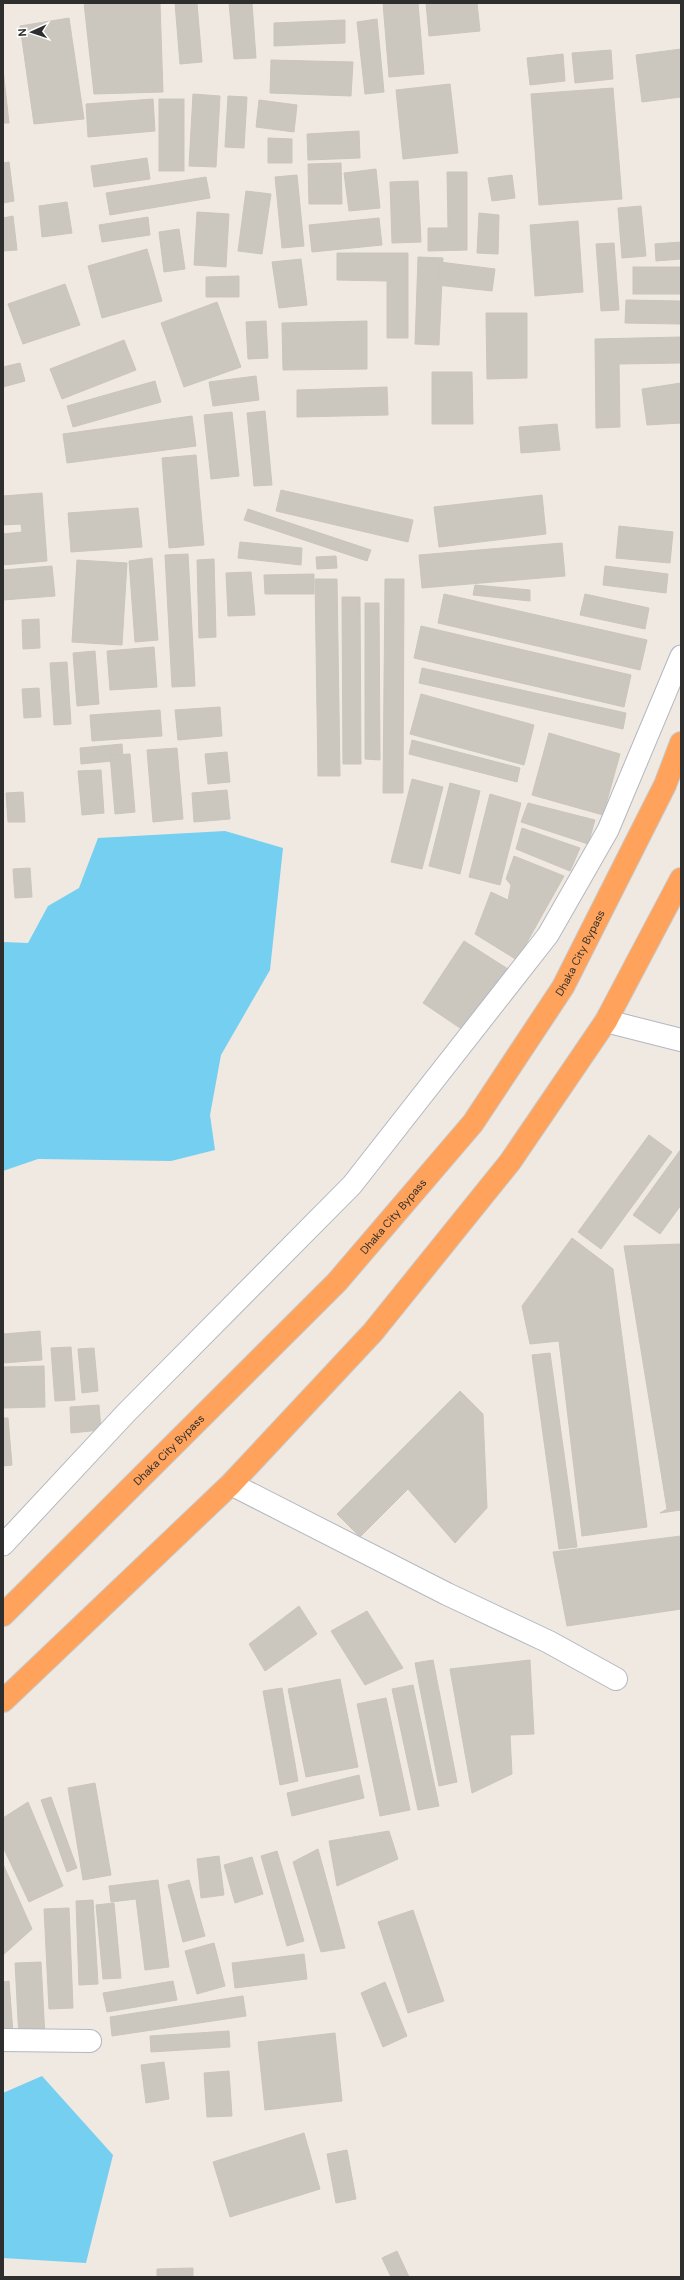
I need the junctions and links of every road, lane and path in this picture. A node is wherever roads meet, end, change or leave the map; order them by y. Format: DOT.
graph roads {
  1 [pos="681,656"];
  2 [pos="681,743"];
  3 [pos="681,879"];
  4 [pos="606,1021"];
  5 [pos="681,1040"];
  6 [pos="231,1484"];
  7 [pos="3,1545"];
  8 [pos="3,1615"];
  9 [pos="616,1679"];
  10 [pos="3,1701"];
  11 [pos="3,2040"];
  12 [pos="90,2041"];
  1 -- 7 [label="lane"];
  2 -- 8 [label="highway, Dhaka City Bypass"];
  3 -- 4 [label="highway"];
  4 -- 5 [label="street"];
  4 -- 6 [label="highway"];
  6 -- 9 [label="street"];
  6 -- 10 [label="highway"];
  11 -- 12 [label="street"];
}
